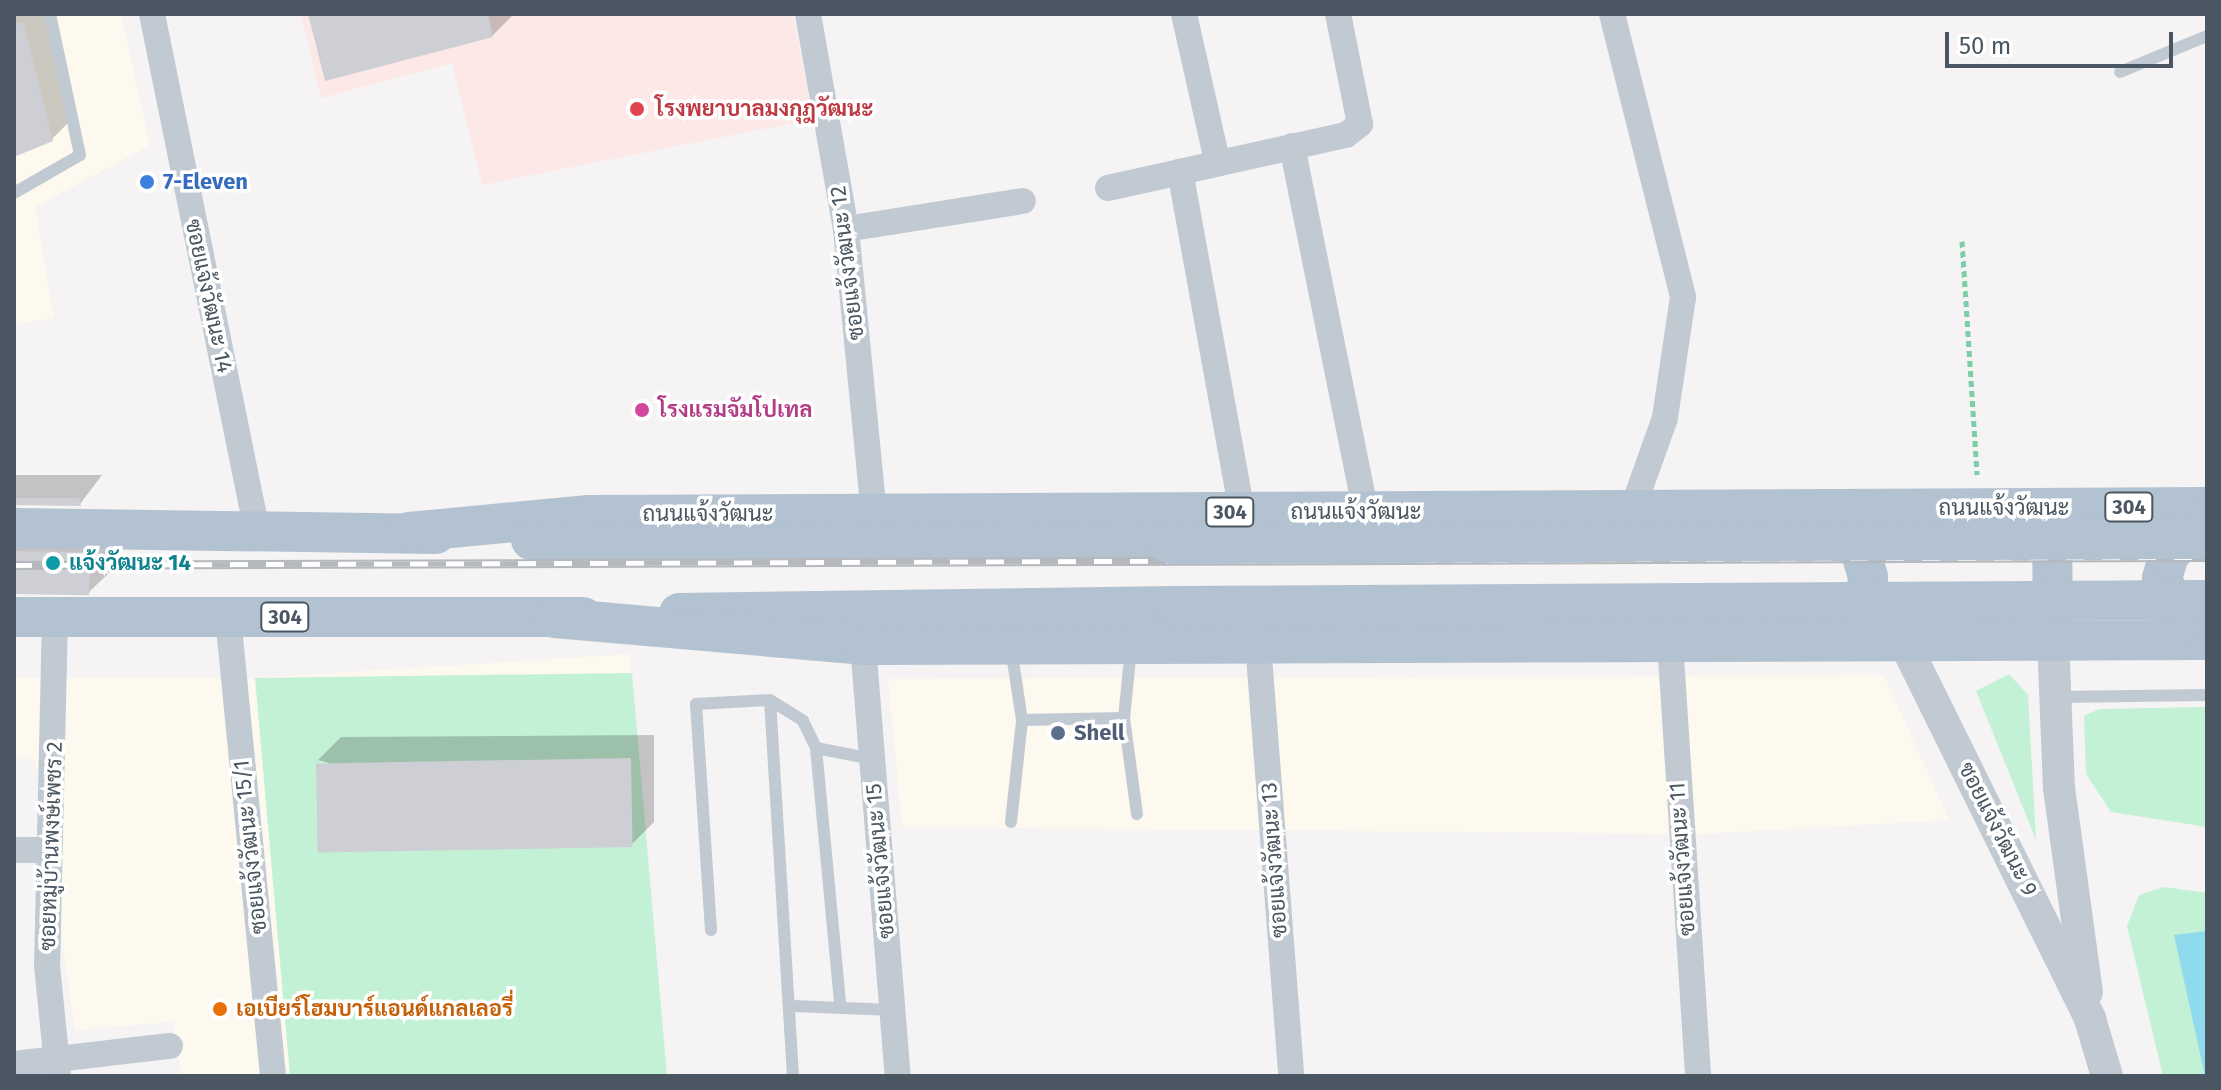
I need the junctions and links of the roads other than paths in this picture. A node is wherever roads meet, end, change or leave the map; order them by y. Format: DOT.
graph roads {
  1 [pos="50,14"];
  2 [pos="152,14"];
  3 [pos="808,14"];
  4 [pos="1184,14"];
  5 [pos="1338,14"];
  6 [pos="1612,14"];
  7 [pos="2207,36"];
  8 [pos="2120,72"];
  9 [pos="1292,146"];
  10 [pos="1217,161"];
  11 [pos="1180,172"];
  12 [pos="1108,188"];
  13 [pos="14,193"];
  14 [pos="1023,201"];
  15 [pos="846,229"];
  16 [pos="2207,507"];
  17 [pos="2052,508"];
  18 [pos="1824,509"];
  19 [pos="1632,510"];
  20 [pos="1242,512"];
  21 [pos="1366,512"];
  22 [pos="874,513"];
  23 [pos="2207,515"];
  24 [pos="14,528"];
  25 [pos="257,531"];
  26 [pos="409,532"];
  27 [pos="2207,539"];
  28 [pos="2207,600"];
  29 [pos="55,616"];
  30 [pos="14,617"];
  31 [pos="228,617"];
  32 [pos="555,618"];
  33 [pos="2053,639"];
  34 [pos="1834,640"];
  35 [pos="1903,640"];
  36 [pos="2207,640"];
  37 [pos="1670,641"];
  38 [pos="1258,643"];
  39 [pos="863,645"];
  40 [pos="1011,645"];
  41 [pos="1131,645"];
  42 [pos="2207,695"];
  43 [pos="2054,697"];
  44 [pos="770,700"];
  45 [pos="1124,718"];
  46 [pos="1022,720"];
  47 [pos="816,748"];
  48 [pos="872,759"];
  49 [pos="1137,814"];
  50 [pos="1011,822"];
  51 [pos="14,850"];
  52 [pos="48,850"];
  53 [pos="711,930"];
  54 [pos="840,1003"];
  55 [pos="793,1006"];
  56 [pos="894,1010"];
  57 [pos="2090,1019"];
  58 [pos="170,1046"];
  59 [pos="14,1064"];
  60 [pos="57,1068"];
  61 [pos="273,1076"];
  62 [pos="793,1076"];
  63 [pos="898,1076"];
  64 [pos="1291,1076"];
  65 [pos="1698,1076"];
  66 [pos="2107,1076"];
  1 -- 13 [label="lane"];
  2 -- 25 [label="street, ซอยแจ้งวัฒนะ 14"];
  3 -- 15 [label="street, ซอยแจ้งวัฒนะ 12"];
  4 -- 10 [label="street"];
  5 -- 9 [label="street"];
  6 -- 19 [label="street"];
  7 -- 8 [label="lane"];
  9 -- 10 [label="street"];
  9 -- 21 [label="street"];
  10 -- 11 [label="street"];
  11 -- 12 [label="street"];
  11 -- 20 [label="street"];
  14 -- 15 [label="street"];
  15 -- 22 [label="street, ซอยแจ้งวัฒนะ 12"];
  16 -- 17 [label="main road, ถนนแจ้งวัฒนะ / 304"];
  17 -- 18 [label="main road, ถนนแจ้งวัฒนะ / 304"];
  17 -- 33 [label="main road"];
  18 -- 19 [label="main road, ถนนแจ้งวัฒนะ / 304"];
  18 -- 34 [label="main road"];
  19 -- 21 [label="main road, ถนนแจ้งวัฒนะ / 304"];
  20 -- 21 [label="main road, ถนนแจ้งวัฒนะ / 304"];
  20 -- 22 [label="main road, ถนนแจ้งวัฒนะ / 304"];
  22 -- 26 [label="main road, ถนนแจ้งวัฒนะ / 304"];
  23 -- 36 [label="main road"];
  24 -- 25 [label="main road, ถนนแจ้งวัฒนะ / 304"];
  25 -- 26 [label="main road, ถนนแจ้งวัฒนะ / 304"];
  26 -- 27 [label="main road, ถนนแจ้งวัฒนะ / 304, bridge"];
  28 -- 32 [label="main road, 304, bridge"];
  29 -- 30 [label="main road, 304"];
  29 -- 31 [label="main road, 304"];
  29 -- 52 [label="street, ซอยหมู่บ้านพงษ์เพชร 2"];
  31 -- 32 [label="main road, 304"];
  31 -- 61 [label="street, ซอยแจ้งวัฒนะ 15/1"];
  32 -- 39 [label="main road, 304"];
  33 -- 35 [label="main road, 304"];
  33 -- 36 [label="main road, 304"];
  33 -- 43 [label="street, ซอยแจ้งวัฒนะ 9"];
  34 -- 35 [label="main road, 304"];
  34 -- 37 [label="main road, 304"];
  35 -- 57 [label="street, ซอยแจ้งวัฒนะ 9"];
  37 -- 38 [label="main road, 304"];
  37 -- 65 [label="street, ซอยแจ้งวัฒนะ 11"];
  38 -- 41 [label="main road, 304"];
  38 -- 64 [label="street, ซอยแจ้งวัฒนะ 13"];
  39 -- 40 [label="main road, 304"];
  39 -- 48 [label="street, ซอยแจ้งวัฒนะ 15"];
  40 -- 41 [label="main road, 304"];
  40 -- 46 [label="lane"];
  41 -- 45 [label="lane"];
  42 -- 43 [label="lane"];
  43 -- 57 [label="street, ซอยแจ้งวัฒนะ 9"];
  44 -- 47 [label="lane"];
  44 -- 53 [label="lane"];
  44 -- 55 [label="lane"];
  45 -- 46 [label="lane"];
  45 -- 49 [label="lane"];
  46 -- 50 [label="lane"];
  47 -- 48 [label="lane"];
  47 -- 54 [label="lane"];
  48 -- 56 [label="street, ซอยแจ้งวัฒนะ 15"];
  51 -- 52 [label="street"];
  52 -- 60 [label="street, ซอยหมู่บ้านพงษ์เพชร 2"];
  54 -- 55 [label="lane"];
  54 -- 56 [label="lane"];
  55 -- 62 [label="lane"];
  56 -- 63 [label="street, ซอยแจ้งวัฒนะ 15"];
  57 -- 66 [label="street, ซอยแจ้งวัฒนะ 9"];
  58 -- 60 [label="street"];
  59 -- 60 [label="street"];
}
